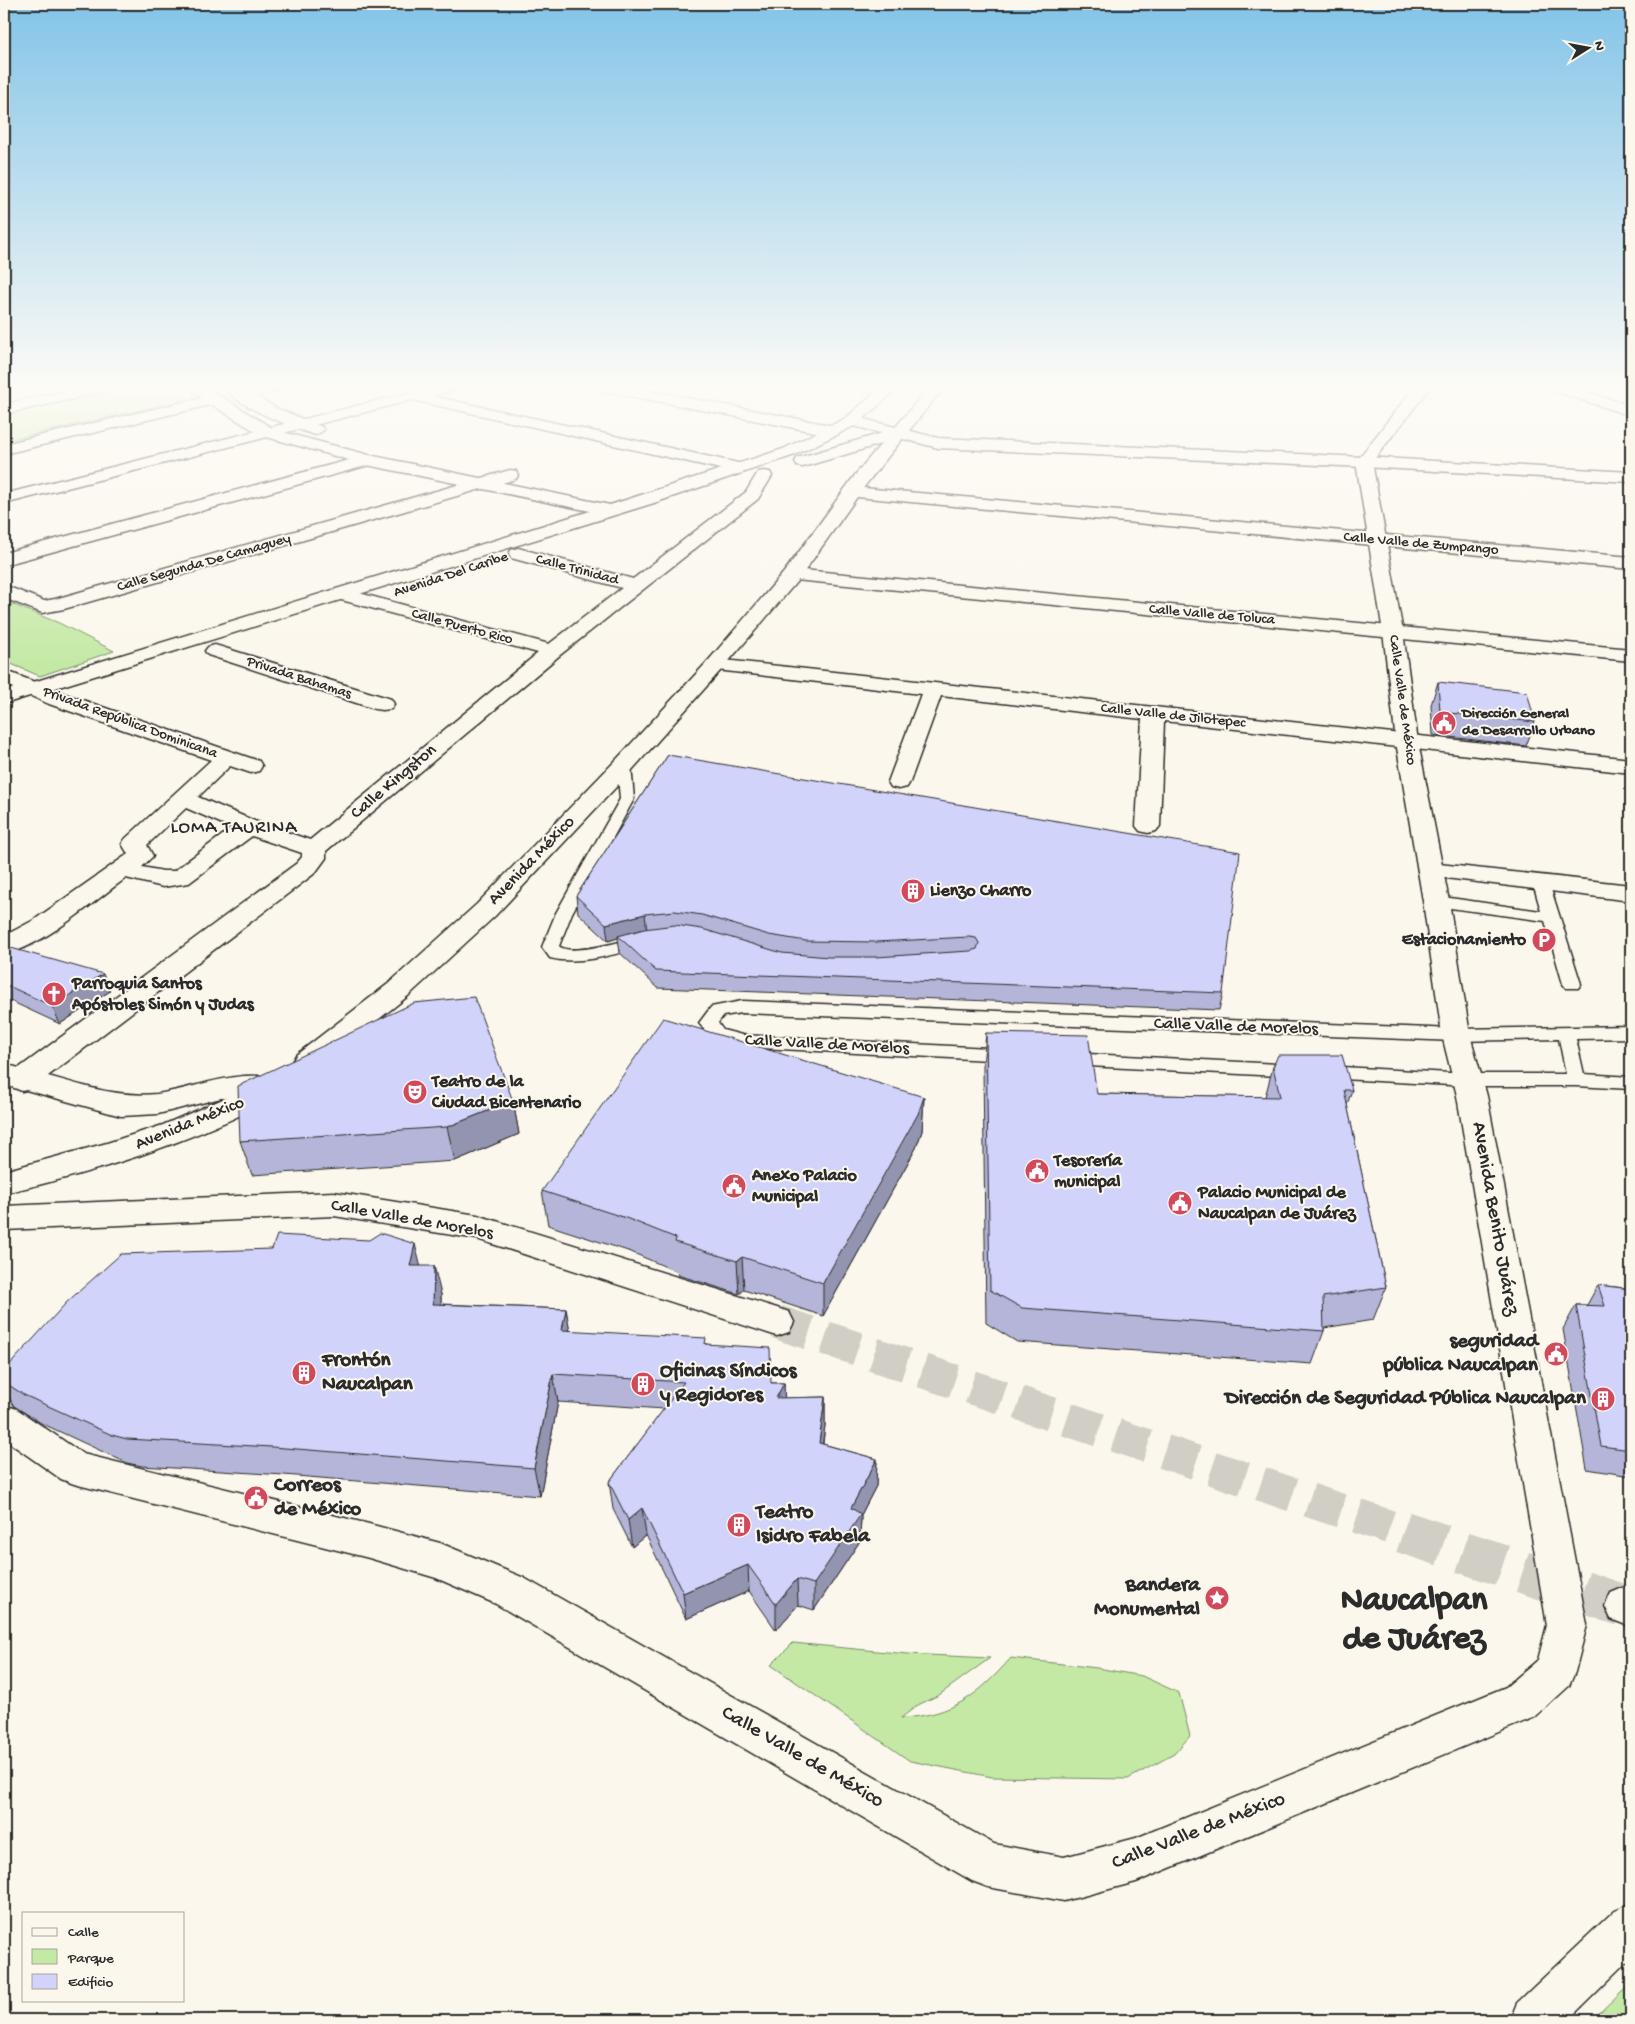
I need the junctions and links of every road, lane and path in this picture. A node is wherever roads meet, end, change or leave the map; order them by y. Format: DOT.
graph roads {
  1 [pos="82,479"];
  2 [pos="296,479"];
  3 [pos="457,479"];
  4 [pos="494,479"];
  5 [pos="537,479"];
  6 [pos="705,479"];
  7 [pos="753,479"];
  8 [pos="762,479"];
  9 [pos="852,479"];
  10 [pos="861,479"];
  11 [pos="1367,479"];
  12 [pos="478,484"];
  13 [pos="565,484"];
  14 [pos="856,486"];
  15 [pos="4,499"];
  16 [pos="648,499"];
  17 [pos="611,501"];
  18 [pos="675,504"];
  19 [pos="639,515"];
  20 [pos="1377,540"];
  21 [pos="518,554"];
  22 [pos="4,559"];
  23 [pos="1631,563"];
  24 [pos="792,574"];
  25 [pos="637,586"];
  26 [pos="4,591"];
  27 [pos="341,594"];
  28 [pos="368,602"];
  29 [pos="1393,632"];
  30 [pos="216,651"];
  31 [pos="553,651"];
  32 [pos="1631,655"];
  33 [pos="716,665"];
  34 [pos="4,676"];
  35 [pos="34,689"];
  36 [pos="933,689"];
  37 [pos="4,698"];
  38 [pos="57,699"];
  39 [pos="383,704"];
  40 [pos="1153,713"];
  41 [pos="4,716"];
  42 [pos="1407,742"];
  43 [pos="226,758"];
  44 [pos="624,764"];
  45 [pos="251,766"];
  46 [pos="1631,766"];
  47 [pos="899,782"];
  48 [pos="182,798"];
  49 [pos="1148,826"];
  50 [pos="249,827"];
  51 [pos="314,849"];
  52 [pos="133,863"];
  53 [pos="1430,870"];
  54 [pos="1541,883"];
  55 [pos="1631,893"];
  56 [pos="1436,901"];
  57 [pos="1551,917"];
  58 [pos="655,938"];
  59 [pos="4,947"];
  60 [pos="1572,984"];
  61 [pos="1566,1032"];
  62 [pos="1631,1032"];
  63 [pos="1456,1035"];
  64 [pos="1030,1056"];
  65 [pos="1050,1058"];
  66 [pos="13,1078"];
  67 [pos="1468,1080"];
  68 [pos="1576,1080"];
  69 [pos="1631,1083"];
  70 [pos="272,1087"];
  71 [pos="4,1182"];
  72 [pos="4,1218"];
  73 [pos="777,1322"];
  74 [pos="4,1420"];
  75 [pos="1567,1625"];
  76 [pos="1631,1926"];
  77 [pos="1534,2020"];
  1 -- 15 [label="street"];
  2 -- 22 [label="street"];
  3 -- 12 [label="street"];
  4 -- 12 [label="street, Calle Segunda De Camaguey"];
  5 -- 13 [label="street"];
  6 -- 16 [label="street, Avenida Del Caribe"];
  7 -- 18 [label="street, Avenida Del Caribe"];
  8 -- 25 [label="street, Calle Kingston"];
  9 -- 14 [label="street"];
  10 -- 14 [label="street, Avenida México"];
  11 -- 20 [label="street, Calle Valle de México"];
  12 -- 17 [label="street"];
  12 -- 26 [label="street, Calle Segunda De Camaguey"];
  14 -- 20 [label="street, Calle Valle de Zumpango"];
  14 -- 24 [label="street, Avenida México"];
  16 -- 17 [label="street, Avenida Del Caribe"];
  16 -- 18 [label="street"];
  17 -- 19 [label="street"];
  17 -- 27 [label="street, Avenida Del Caribe"];
  18 -- 19 [label="street, Avenida Del Caribe"];
  19 -- 21 [label="street, Avenida Del Caribe"];
  20 -- 23 [label="street, Calle Valle de Zumpango"];
  20 -- 29 [label="street, Calle Valle de México"];
  21 -- 25 [label="street, Calle Trinidad"];
  21 -- 28 [label="street, Avenida Del Caribe"];
  24 -- 29 [label="street, Calle Valle de Toluca"];
  24 -- 33 [label="street, Avenida México"];
  25 -- 31 [label="street, Calle Kingston"];
  27 -- 28 [label="street, Calle Puerto Rico"];
  27 -- 35 [label="street, Avenida Del Caribe"];
  28 -- 30 [label="street, Avenida Del Caribe"];
  28 -- 31 [label="street, Calle Puerto Rico"];
  29 -- 32 [label="street, Calle Valle de Toluca"];
  29 -- 42 [label="street, Calle Valle de México"];
  30 -- 38 [label="street, Avenida Del Caribe"];
  30 -- 39 [label="street, Privada Bahamas"];
  31 -- 51 [label="street, Calle Kingston"];
  33 -- 36 [label="street, Calle Valle de Jilotepec"];
  33 -- 44 [label="street, Avenida México"];
  34 -- 35 [label="street, Privada República Dominicana"];
  35 -- 37 [label="street, Avenida Del Caribe"];
  35 -- 38 [label="street, Privada República Dominicana"];
  36 -- 40 [label="street, Calle Valle de Jilotepec"];
  36 -- 47 [label="street"];
  38 -- 41 [label="street, Avenida Del Caribe"];
  38 -- 43 [label="street, Privada República Dominicana"];
  40 -- 42 [label="street, Calle Valle de Jilotepec"];
  40 -- 49 [label="street"];
  42 -- 46 [label="street, Calle Valle de Jilotepec"];
  42 -- 53 [label="street, Calle Valle de México"];
  43 -- 45 [label="street, Privada República Dominicana"];
  43 -- 48 [label="street, Privada República Dominicana"];
  44 -- 58 [label="lane"];
  44 -- 70 [label="street, Avenida México"];
  48 -- 50 [label="street"];
  48 -- 52 [label="street, Privada República Dominicana"];
  50 -- 51 [label="street"];
  50 -- 52 [label="street"];
  51 -- 66 [label="street, Calle Kingston"];
  52 -- 59 [label="street"];
  53 -- 54 [label="street"];
  53 -- 56 [label="street, Calle Valle de México"];
  54 -- 55 [label="street"];
  54 -- 57 [label="lane"];
  56 -- 57 [label="lane"];
  56 -- 63 [label="street, Calle Valle de México"];
  57 -- 60 [label="lane"];
  61 -- 62 [label="lane, Calle Valle de Morelos"];
  61 -- 63 [label="lane, Calle Valle de Morelos"];
  61 -- 68 [label="lane"];
  63 -- 64 [label="lane, Calle Valle de Morelos"];
  63 -- 67 [label="street, Avenida Benito Juárez"];
  65 -- 67 [label="lane"];
  66 -- 70 [label="street"];
  67 -- 68 [label="lane"];
  67 -- 75 [label="street, Avenida Benito Juárez"];
  68 -- 69 [label="lane"];
  70 -- 71 [label="street, Avenida México"];
  72 -- 73 [label="street, Calle Valle de Morelos"];
  74 -- 75 [label="street, Calle Valle de México"];
  76 -- 77 [label="street"];
}
